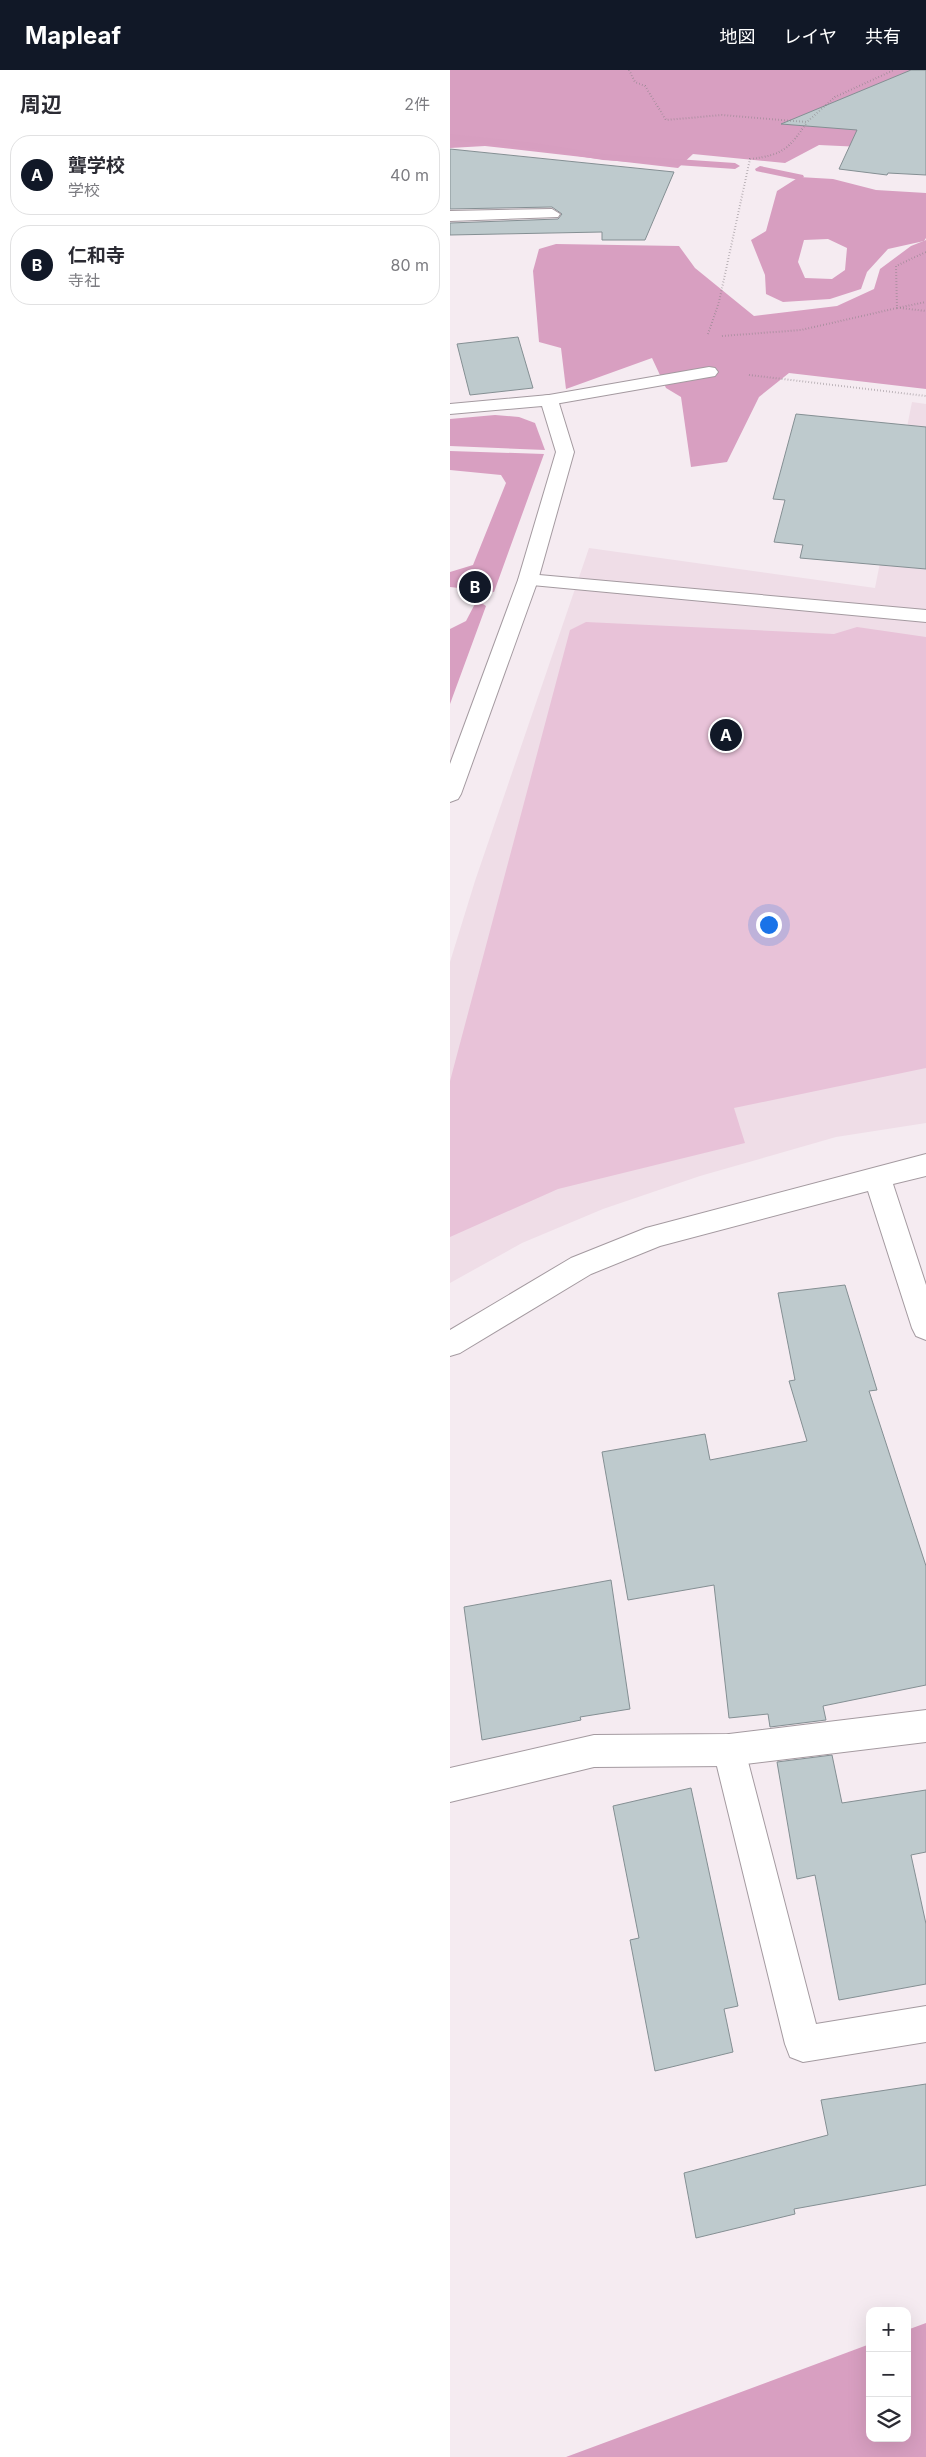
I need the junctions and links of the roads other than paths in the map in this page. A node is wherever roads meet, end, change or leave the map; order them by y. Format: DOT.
graph roads {
  1 [pos="552,214"];
  2 [pos="450,216"];
  3 [pos="709,372"];
  4 [pos="549,400"];
  5 [pos="450,409"];
  6 [pos="528,580"];
  7 [pos="926,616"];
  8 [pos="450,794"];
  9 [pos="926,1165"];
  10 [pos="878,1179"];
  11 [pos="926,1328"];
  12 [pos="450,1344"];
  13 [pos="926,1726"];
  14 [pos="729,1750"];
  15 [pos="450,1785"];
  16 [pos="926,2024"];
  1 -- 2 [label="street"];
  3 -- 4 [label="street"];
  4 -- 5 [label="street"];
  4 -- 6 [label="street"];
  6 -- 7 [label="street"];
  6 -- 8 [label="street"];
  9 -- 10 [label="street"];
  10 -- 11 [label="street"];
  10 -- 12 [label="street"];
  13 -- 14 [label="street"];
  14 -- 15 [label="street"];
  14 -- 16 [label="street"];
}
